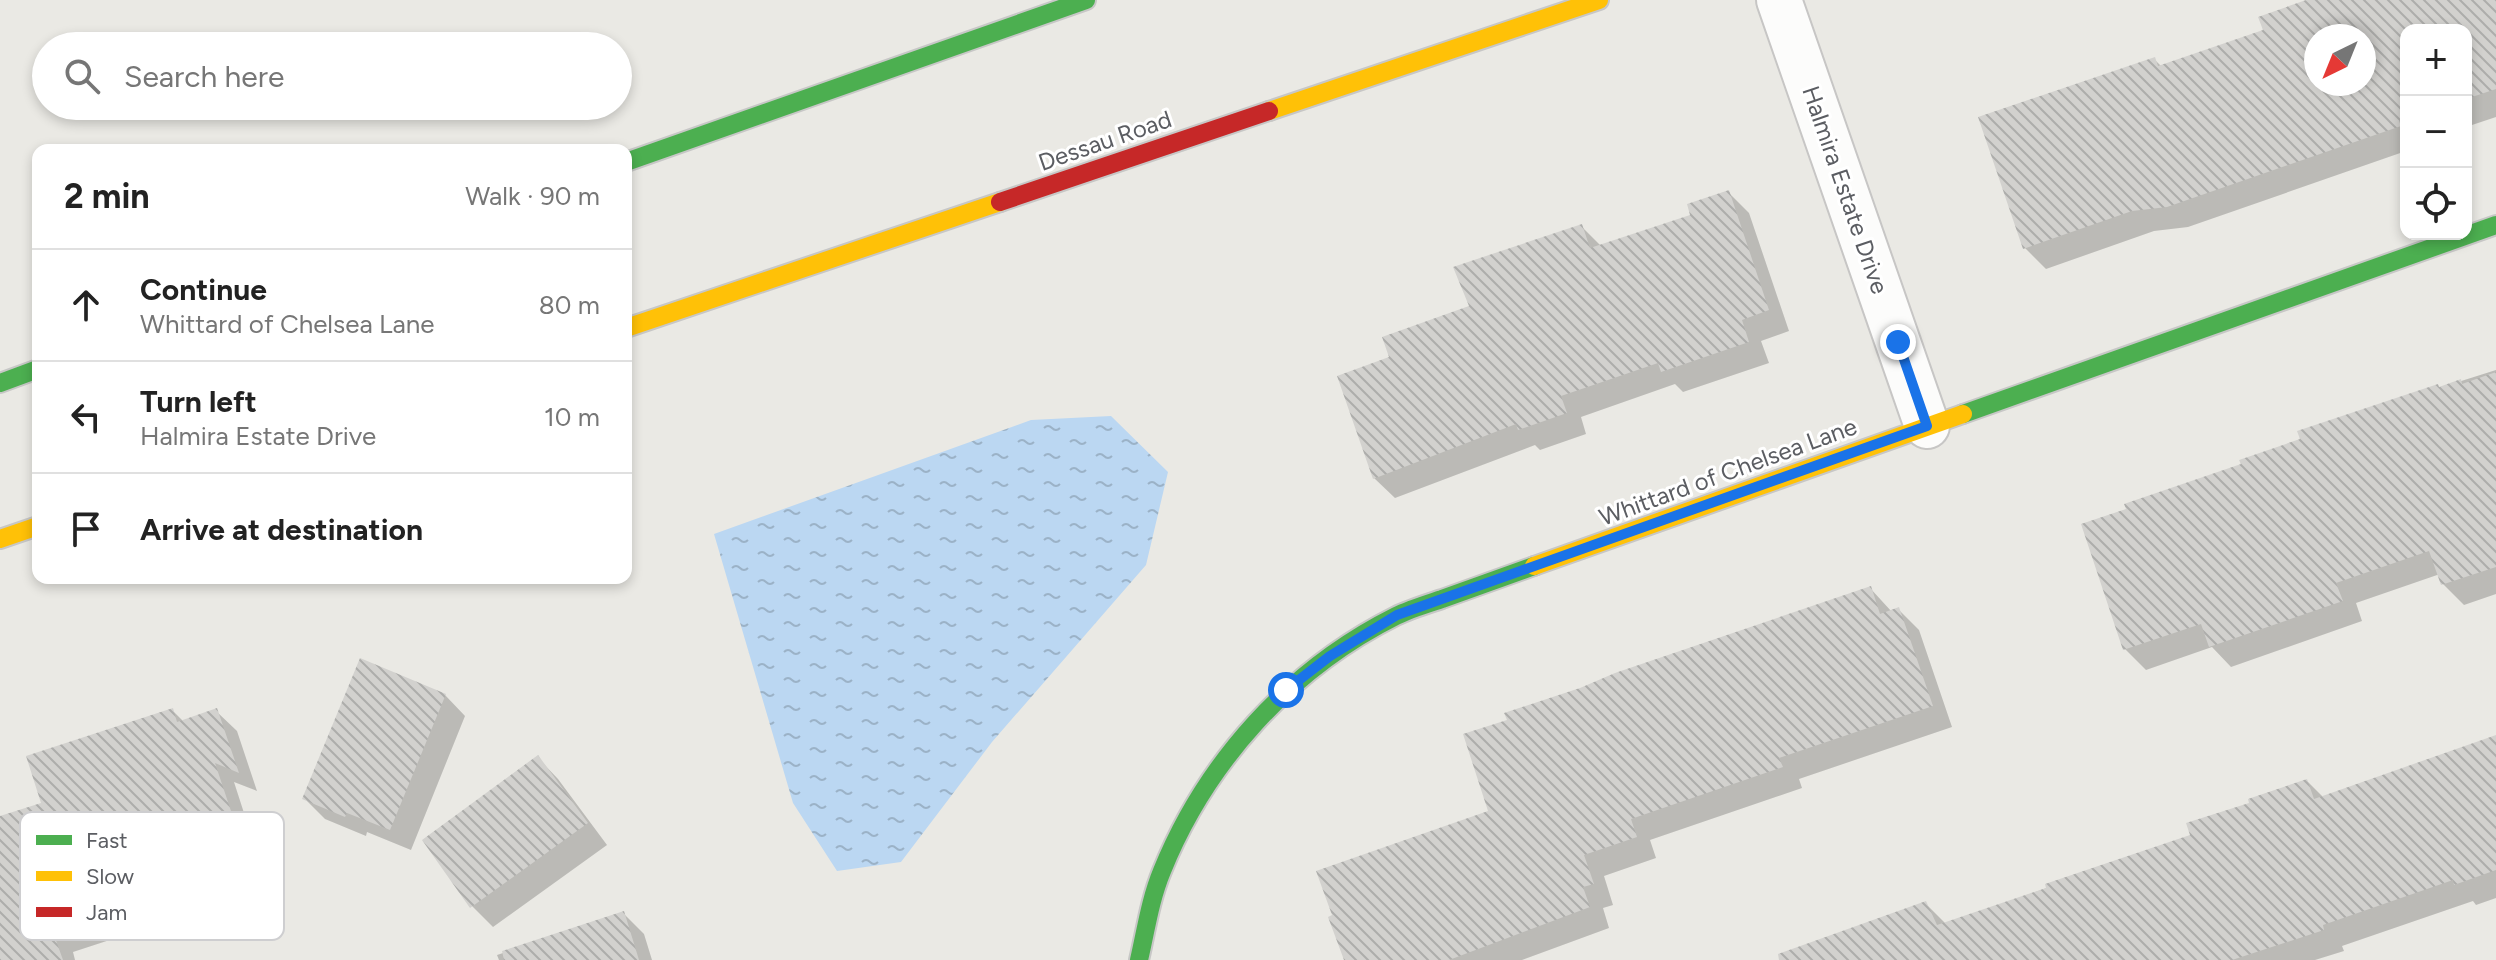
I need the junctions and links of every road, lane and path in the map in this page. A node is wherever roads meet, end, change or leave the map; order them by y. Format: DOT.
graph roads {
  1 [pos="1086,0"];
  2 [pos="1599,0"];
  3 [pos="1779,0"];
  4 [pos="632,160"];
  5 [pos="2496,225"];
  6 [pos="632,326"];
  7 [pos="32,371"];
  8 [pos="0,383"];
  9 [pos="1927,426"];
  10 [pos="32,528"];
  11 [pos="0,539"];
  12 [pos="1139,960"];
  1 -- 4 [label="main road"];
  2 -- 6 [label="main road, Dessau Road"];
  3 -- 9 [label="street, Halmira Estate Drive"];
  5 -- 9 [label="main road, Whittard of Chelsea Lane"];
  7 -- 8 [label="main road"];
  9 -- 12 [label="main road, Whittard of Chelsea Lane"];
  10 -- 11 [label="main road"];
}
